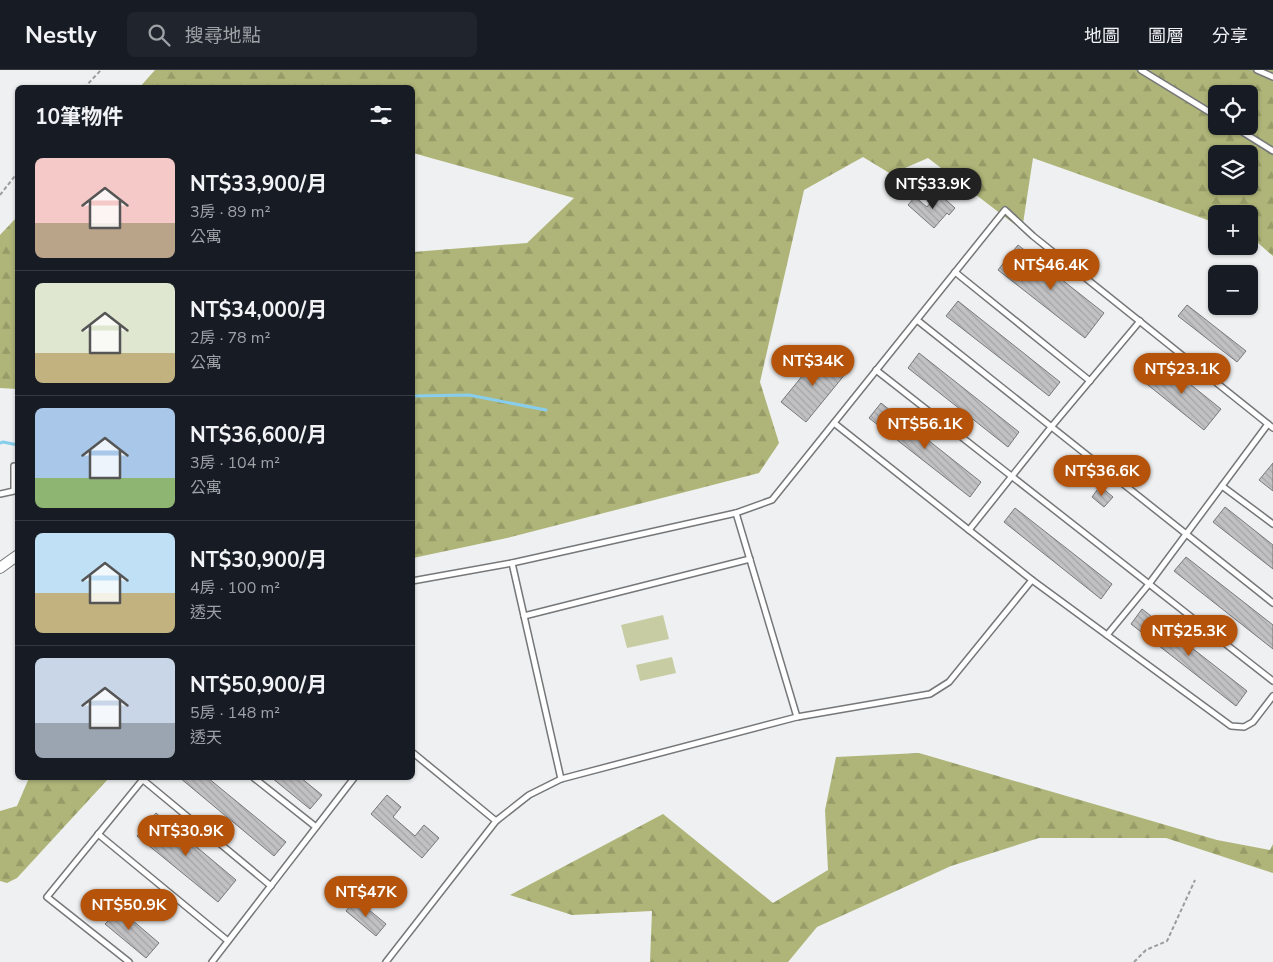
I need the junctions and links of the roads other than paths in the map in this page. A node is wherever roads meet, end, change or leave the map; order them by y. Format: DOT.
graph roads {
  1 [pos="1141,70"];
  2 [pos="1257,70"];
  3 [pos="1273,78"];
  4 [pos="1208,111"];
  5 [pos="1247,135"];
  6 [pos="1273,151"];
  7 [pos="955,272"];
  8 [pos="917,320"];
  9 [pos="1140,322"];
  10 [pos="876,370"];
  11 [pos="1090,381"];
  12 [pos="834,423"];
  13 [pos="1268,424"];
  14 [pos="1052,426"];
  15 [pos="1273,428"];
  16 [pos="14,466"];
  17 [pos="1012,477"];
  18 [pos="1222,486"];
  19 [pos="0,494"];
  20 [pos="736,513"];
  21 [pos="1273,524"];
  22 [pos="969,530"];
  23 [pos="1187,534"];
  24 [pos="15,557"];
  25 [pos="750,559"];
  26 [pos="512,563"];
  27 [pos="0,568"];
  28 [pos="415,580"];
  29 [pos="1032,580"];
  30 [pos="1149,584"];
  31 [pos="1273,603"];
  32 [pos="524,616"];
  33 [pos="1107,635"];
  34 [pos="1273,682"];
  35 [pos="1273,696"];
  36 [pos="797,717"];
  37 [pos="415,754"];
  38 [pos="561,779"];
  39 [pos="141,780"];
  40 [pos="145,780"];
  41 [pos="256,780"];
  42 [pos="346,780"];
  43 [pos="352,780"];
  44 [pos="350,783"];
  45 [pos="496,820"];
  46 [pos="316,828"];
  47 [pos="98,834"];
  48 [pos="271,886"];
  49 [pos="228,941"];
  50 [pos="129,962"];
  51 [pos="212,962"];
  52 [pos="386,962"];
  1 -- 4 [label="lane"];
  2 -- 3 [label="lane"];
  5 -- 6 [label="lane"];
  7 -- 8 [label="lane"];
  7 -- 9 [label="lane"];
  7 -- 11 [label="lane"];
  8 -- 10 [label="lane"];
  8 -- 14 [label="lane"];
  9 -- 11 [label="lane"];
  9 -- 13 [label="lane"];
  10 -- 12 [label="lane"];
  10 -- 17 [label="lane"];
  11 -- 14 [label="lane"];
  12 -- 20 [label="lane"];
  12 -- 22 [label="lane"];
  13 -- 15 [label="lane"];
  13 -- 18 [label="lane"];
  14 -- 17 [label="lane"];
  14 -- 23 [label="lane"];
  16 -- 19 [label="lane"];
  17 -- 22 [label="lane"];
  17 -- 30 [label="lane"];
  18 -- 21 [label="lane"];
  18 -- 23 [label="lane"];
  20 -- 25 [label="lane"];
  20 -- 26 [label="lane"];
  22 -- 29 [label="lane"];
  23 -- 30 [label="lane"];
  23 -- 31 [label="lane"];
  24 -- 27 [label="street"];
  25 -- 32 [label="lane"];
  25 -- 36 [label="lane"];
  26 -- 28 [label="lane"];
  26 -- 32 [label="lane"];
  29 -- 33 [label="lane"];
  29 -- 36 [label="lane"];
  30 -- 33 [label="lane"];
  30 -- 34 [label="lane"];
  32 -- 38 [label="lane"];
  33 -- 35 [label="lane"];
  36 -- 38 [label="lane"];
  37 -- 45 [label="lane"];
  38 -- 45 [label="lane"];
  39 -- 47 [label="lane"];
  40 -- 48 [label="lane"];
  41 -- 46 [label="lane"];
  42 -- 44 [label="lane"];
  43 -- 44 [label="lane"];
  44 -- 46 [label="lane"];
  45 -- 52 [label="lane"];
  46 -- 48 [label="lane"];
  47 -- 49 [label="lane"];
  47 -- 50 [label="lane"];
  48 -- 49 [label="lane"];
  49 -- 51 [label="lane"];
}
